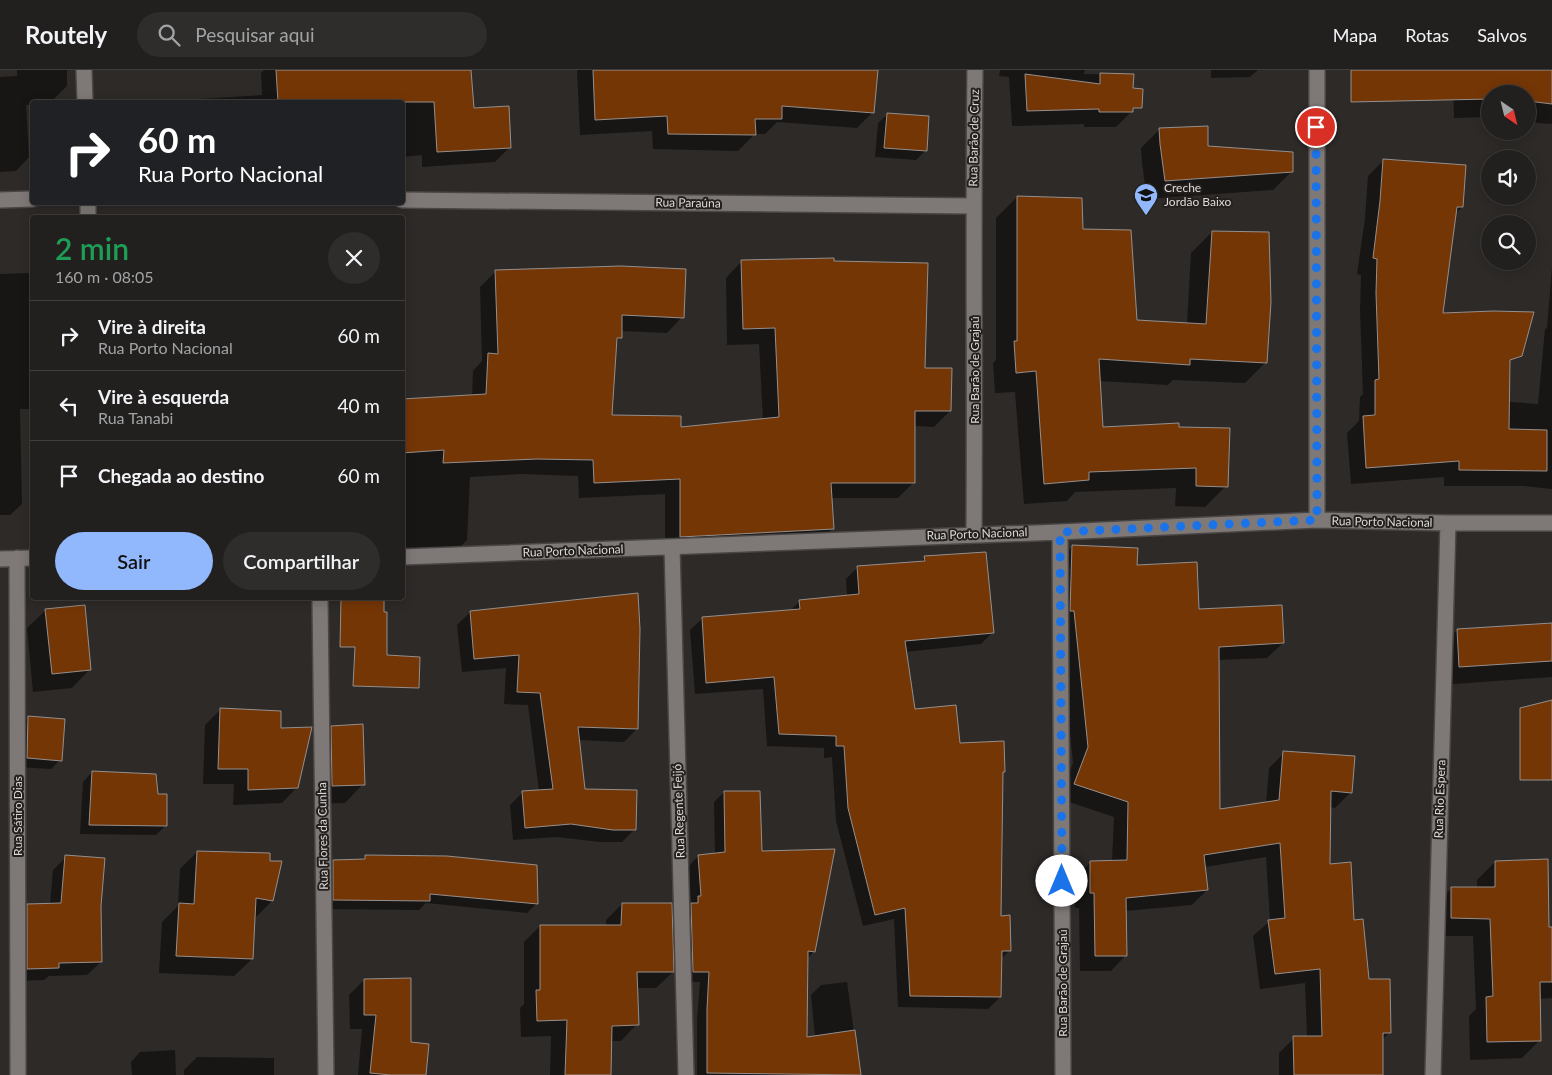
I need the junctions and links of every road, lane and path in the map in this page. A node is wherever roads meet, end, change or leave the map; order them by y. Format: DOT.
graph roads {
  1 [pos="84,70"];
  2 [pos="975,70"];
  3 [pos="1317,70"];
  4 [pos="85,100"];
  5 [pos="30,199"];
  6 [pos="0,200"];
  7 [pos="405,200"];
  8 [pos="974,206"];
  9 [pos="1317,520"];
  10 [pos="1552,522"];
  11 [pos="1448,524"];
  12 [pos="1060,532"];
  13 [pos="974,534"];
  14 [pos="672,547"];
  15 [pos="17,558"];
  16 [pos="30,558"];
  17 [pos="405,558"];
  18 [pos="0,559"];
  19 [pos="320,600"];
  20 [pos="18,1075"];
  21 [pos="326,1075"];
  22 [pos="686,1075"];
  23 [pos="1063,1075"];
  24 [pos="1433,1075"];
  1 -- 4 [label="street"];
  2 -- 8 [label="street, Rua Barão de Cruz"];
  3 -- 9 [label="street"];
  5 -- 6 [label="street"];
  7 -- 8 [label="street, Rua Paraúna"];
  8 -- 13 [label="street, Rua Barão de Grajaú"];
  9 -- 11 [label="street, Rua Porto Nacional"];
  9 -- 12 [label="street, Rua Porto Nacional"];
  10 -- 11 [label="street, Rua Porto Nacional"];
  11 -- 24 [label="street, Rua Rio Espera"];
  12 -- 13 [label="street, Rua Porto Nacional"];
  12 -- 23 [label="street, Rua Barão de Grajaú"];
  13 -- 14 [label="street, Rua Porto Nacional"];
  14 -- 17 [label="street, Rua Porto Nacional"];
  14 -- 22 [label="street, Rua Regente Feijó"];
  15 -- 16 [label="street"];
  15 -- 18 [label="street"];
  15 -- 20 [label="street, Rua Sátiro Dias"];
  19 -- 21 [label="street, Rua Flores da Cunha"];
}
